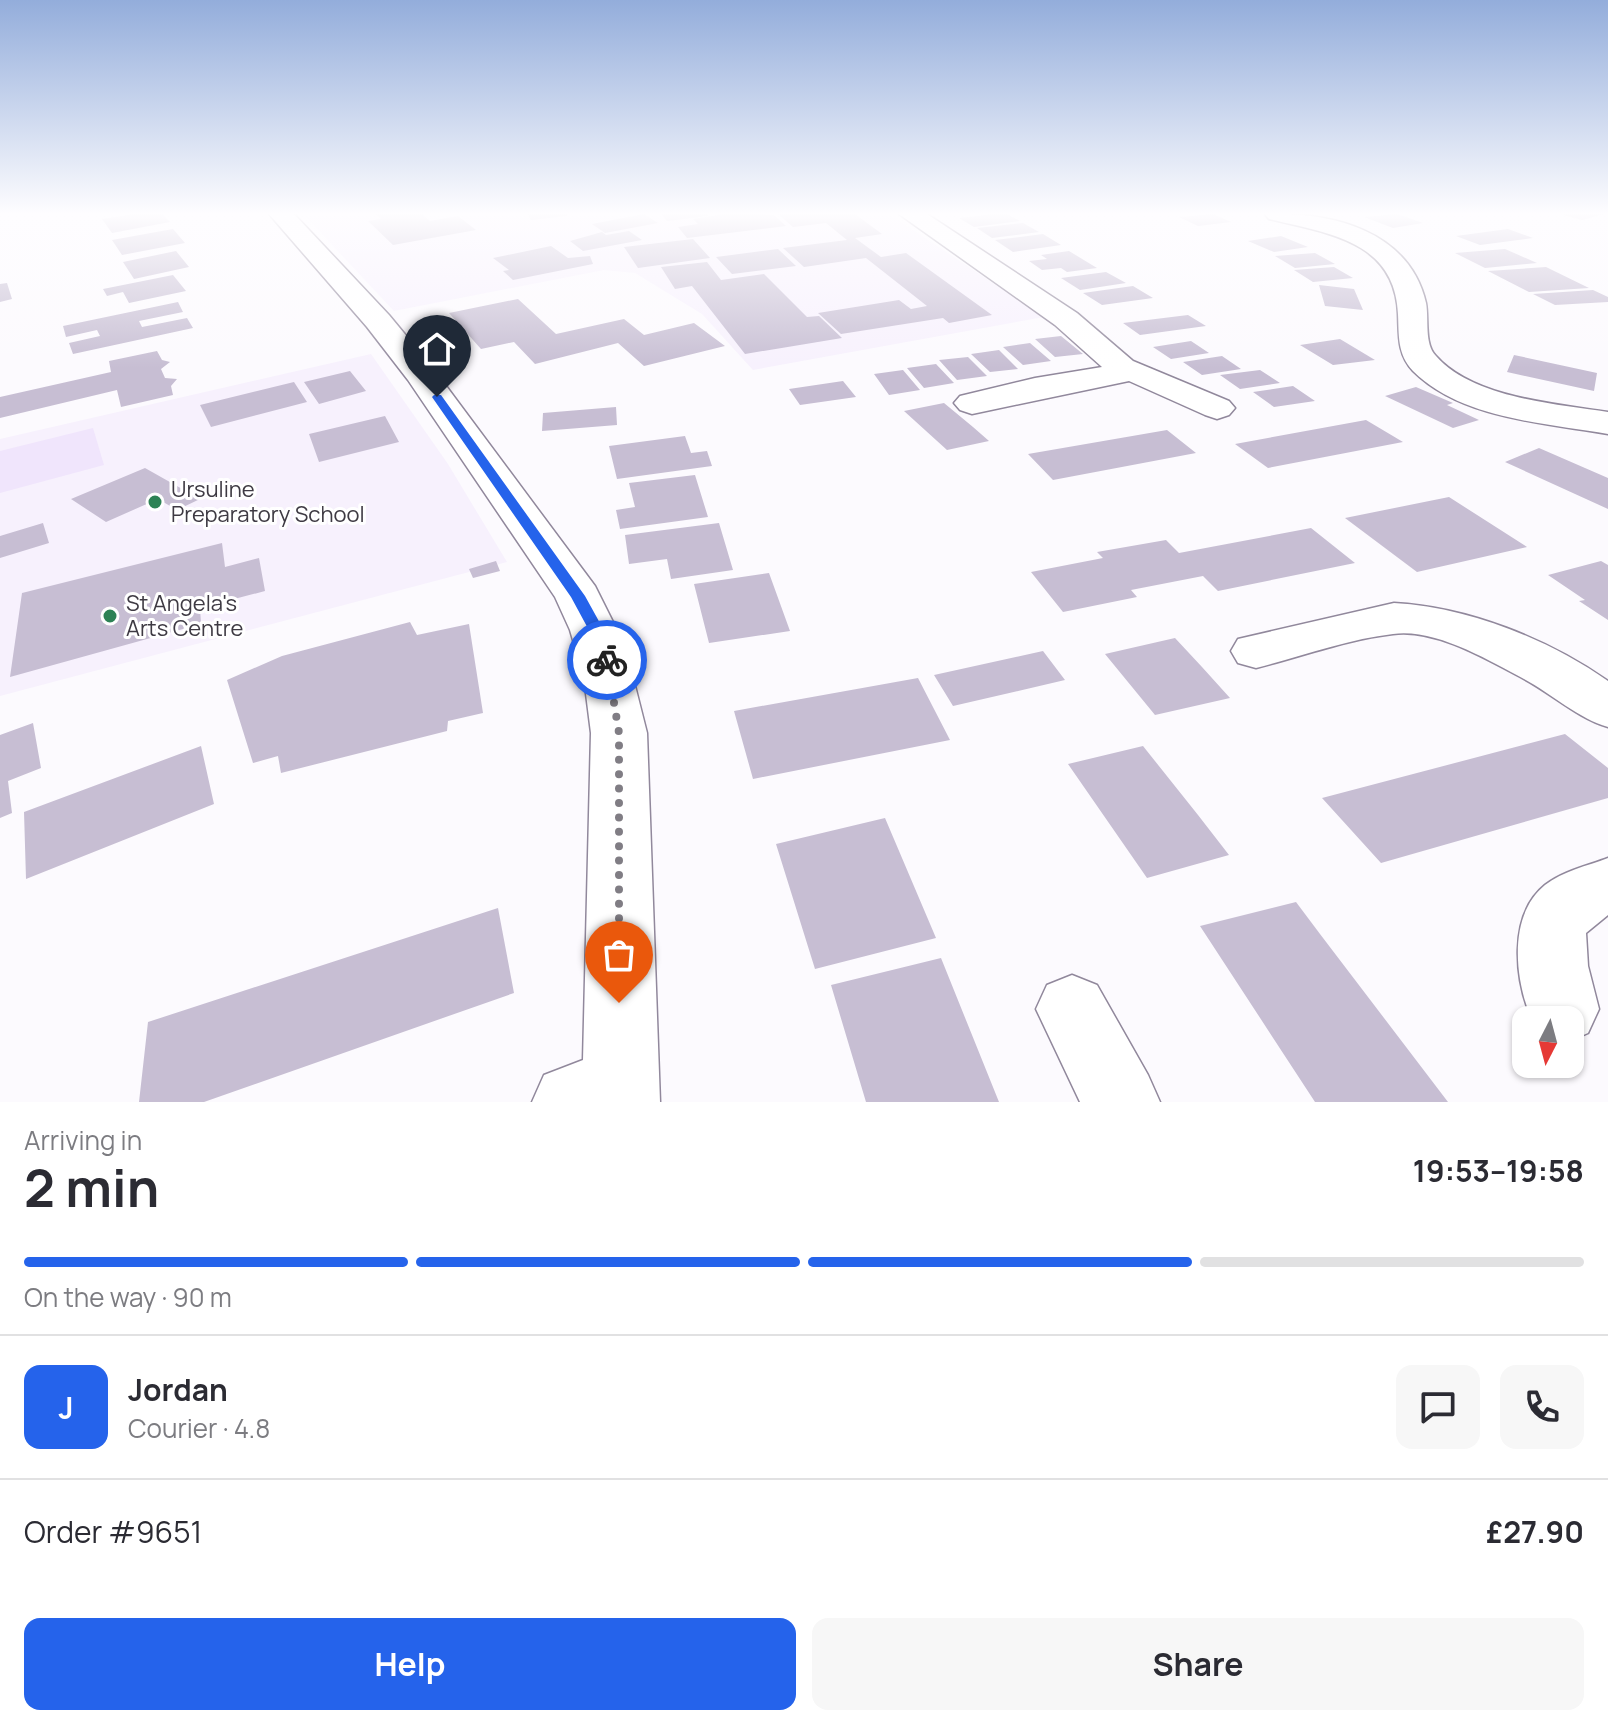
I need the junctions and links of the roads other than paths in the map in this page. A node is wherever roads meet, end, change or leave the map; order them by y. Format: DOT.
graph roads {
  1 [pos="328,265"];
  2 [pos="988,265"];
  3 [pos="1398,265"];
  4 [pos="1119,368"];
  5 [pos="972,403"];
  6 [pos="1217,408"];
  7 [pos="1608,423"];
  8 [pos="1256,651"];
  9 [pos="1591,696"];
  10 [pos="1608,886"];
  11 [pos="1562,1006"];
  12 [pos="1072,1009"];
  13 [pos="604,1097"];
  14 [pos="1121,1102"];
  1 -- 13 [label="street"];
  2 -- 4 [label="street"];
  3 -- 7 [label="street"];
  4 -- 5 [label="street"];
  4 -- 6 [label="street"];
  8 -- 9 [label="street"];
  10 -- 11 [label="street"];
  12 -- 14 [label="street"];
}
